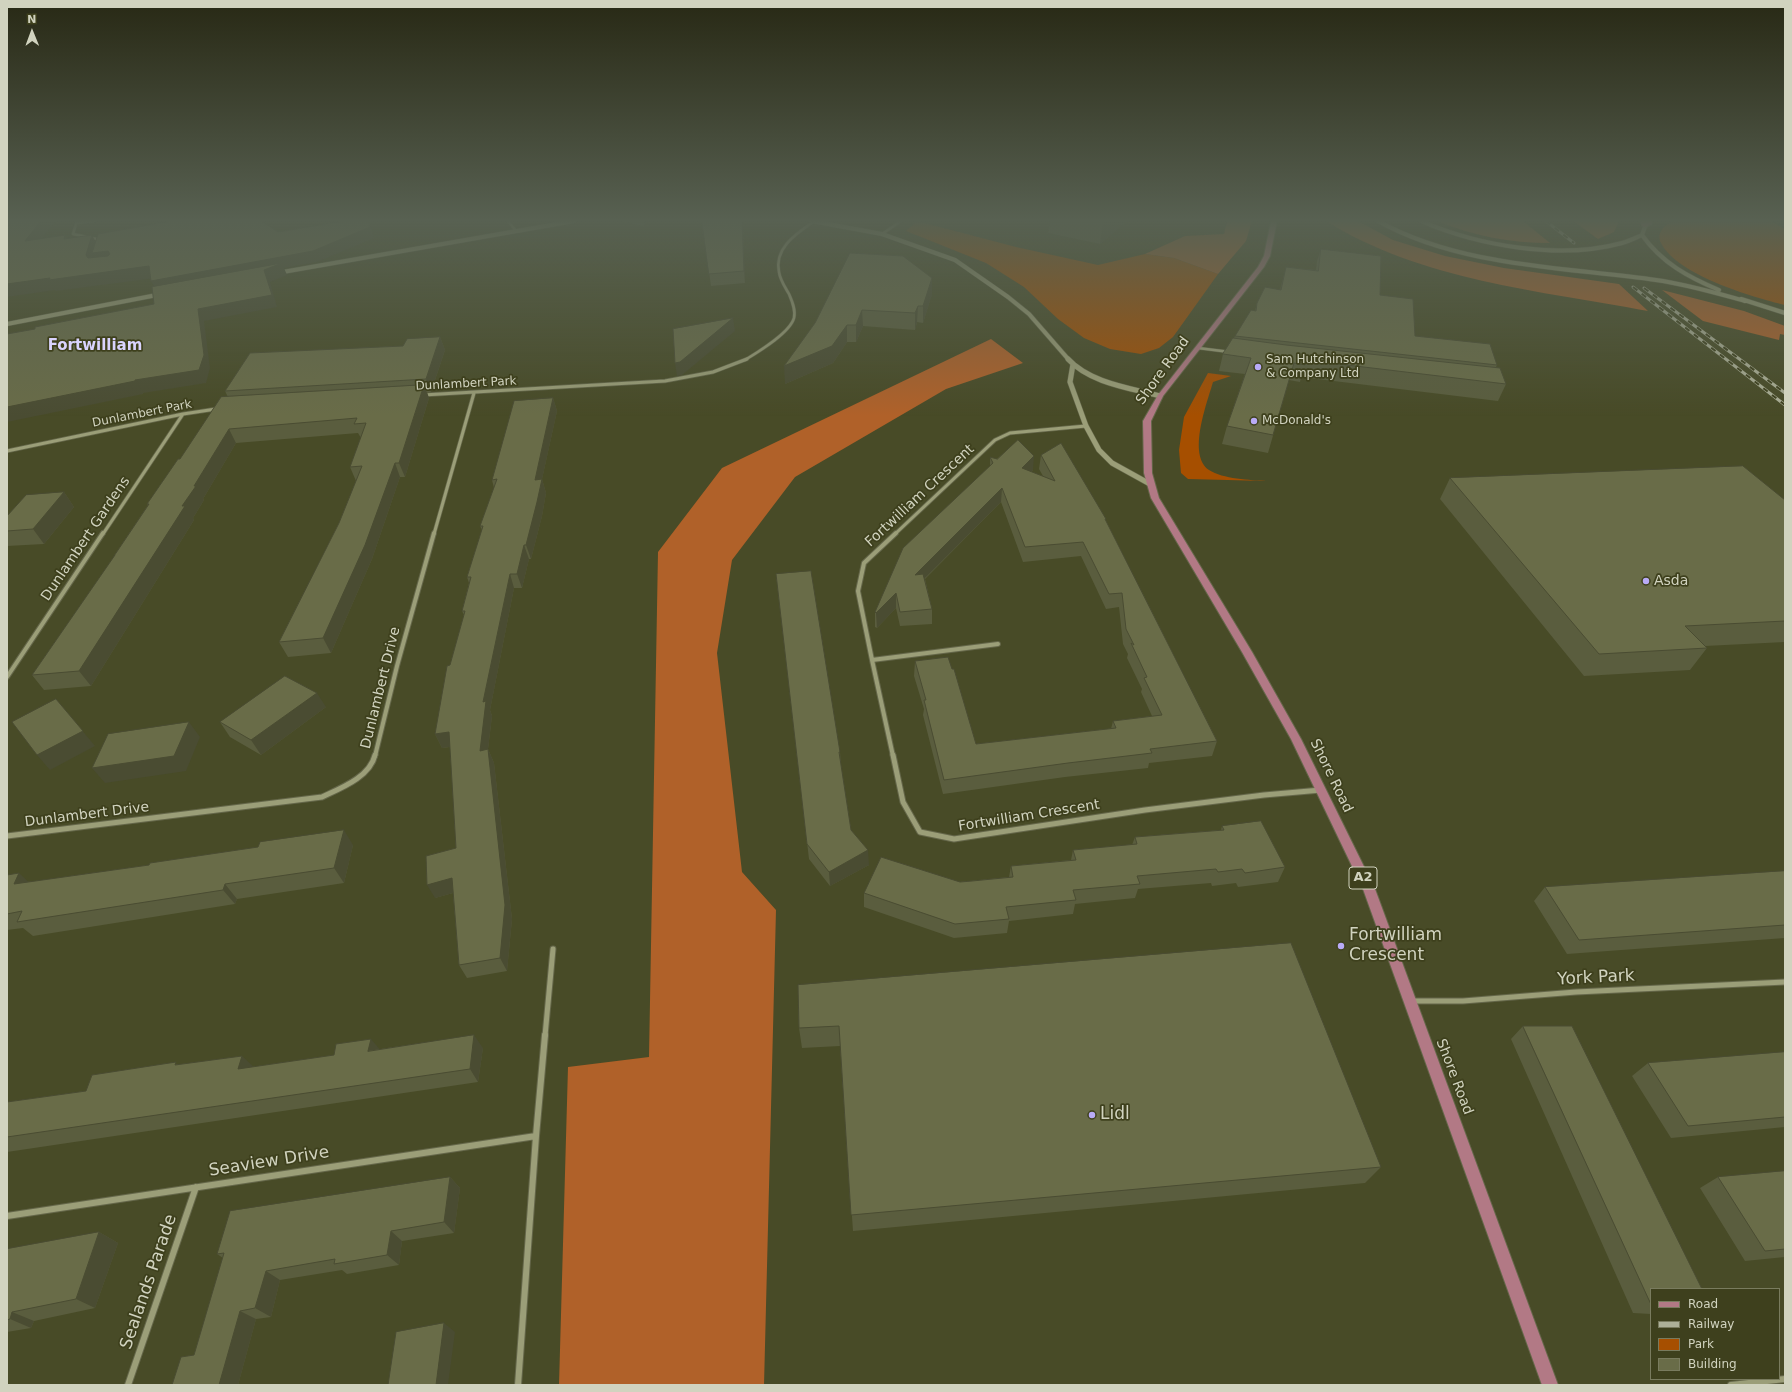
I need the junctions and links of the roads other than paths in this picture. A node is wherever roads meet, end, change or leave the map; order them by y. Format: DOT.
graph roads {
  1 [pos="785,286"];
  2 [pos="992,286"];
  3 [pos="1246,286"];
  4 [pos="1688,286"];
  5 [pos="1709,286"];
  6 [pos="164,293"];
  7 [pos="1745,301"];
  8 [pos="1785,313"];
  9 [pos="7,324"];
  10 [pos="1198,348"];
  11 [pos="1236,353"];
  12 [pos="1073,364"];
  13 [pos="474,392"];
  14 [pos="420,396"];
  15 [pos="1160,396"];
  16 [pos="219,409"];
  17 [pos="184,414"];
  18 [pos="1086,426"];
  19 [pos="7,451"];
  20 [pos="1150,484"];
  21 [pos="998,644"];
  22 [pos="872,660"];
  23 [pos="7,676"];
  24 [pos="1321,790"];
  25 [pos="7,836"];
  26 [pos="553,949"];
  27 [pos="1785,982"];
  28 [pos="1409,1001"];
  29 [pos="536,1136"];
  30 [pos="196,1187"];
  31 [pos="7,1216"];
  32 [pos="1776,1380"];
  33 [pos="128,1385"];
  34 [pos="518,1385"];
  35 [pos="1550,1385"];
  36 [pos="1731,1385"];
  1 -- 13 [label="street, Dunlambert Park"];
  2 -- 12 [label="street"];
  3 -- 10 [label="main road, Shore Road / A2"];
  4 -- 7 [label="street"];
  5 -- 7 [label="street"];
  6 -- 9 [label="street"];
  7 -- 8 [label="street"];
  10 -- 11 [label="street"];
  10 -- 15 [label="main road, Shore Road / A2"];
  12 -- 15 [label="street"];
  12 -- 18 [label="street"];
  13 -- 14 [label="street, Dunlambert Park"];
  13 -- 25 [label="street, Dunlambert Drive"];
  15 -- 20 [label="main road, Shore Road / A2"];
  16 -- 17 [label="street, Dunlambert Park"];
  17 -- 19 [label="street, Dunlambert Park"];
  17 -- 23 [label="street, Dunlambert Gardens"];
  18 -- 20 [label="street"];
  18 -- 22 [label="street, Fortwilliam Crescent"];
  20 -- 24 [label="main road, Shore Road / A2"];
  21 -- 22 [label="street"];
  22 -- 24 [label="street, Fortwilliam Crescent"];
  24 -- 28 [label="main road, Shore Road / A2"];
  26 -- 29 [label="street"];
  27 -- 28 [label="street, York Park"];
  28 -- 35 [label="main road, Shore Road / A2"];
  29 -- 30 [label="street, Seaview Drive"];
  29 -- 34 [label="street"];
  30 -- 31 [label="street, Seaview Drive"];
  30 -- 33 [label="street, Sealands Parade"];
  32 -- 36 [label="street"];
}
